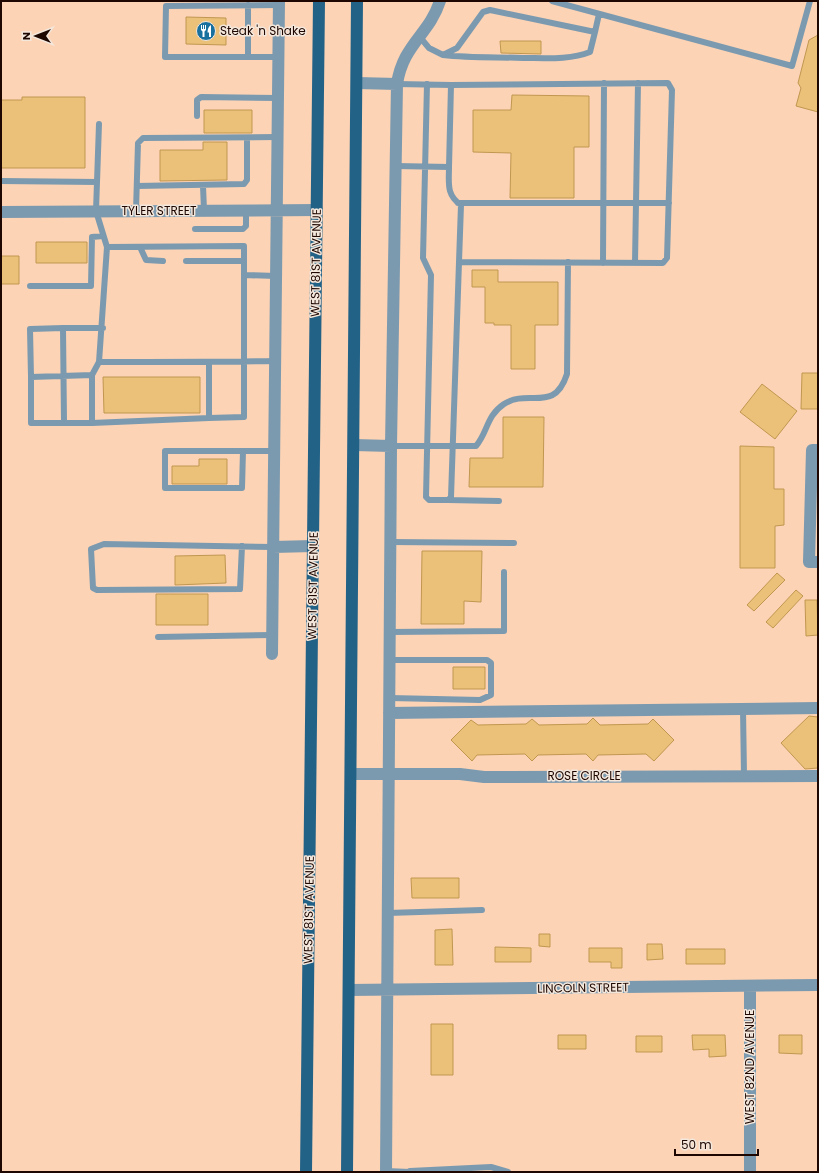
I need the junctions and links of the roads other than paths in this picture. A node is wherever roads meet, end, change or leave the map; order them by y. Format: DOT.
graph roads {
  1 [pos="319,1"];
  2 [pos="357,1"];
  3 [pos="440,1"];
  4 [pos="552,1"];
  5 [pos="810,1"];
  6 [pos="279,3"];
  7 [pos="248,5"];
  8 [pos="599,14"];
  9 [pos="595,32"];
  10 [pos="419,36"];
  11 [pos="443,55"];
  12 [pos="248,57"];
  13 [pos="278,57"];
  14 [pos="604,83"];
  15 [pos="638,83"];
  16 [pos="357,84"];
  17 [pos="397,84"];
  18 [pos="427,84"];
  19 [pos="451,85"];
  20 [pos="278,98"];
  21 [pos="197,116"];
  22 [pos="100,124"];
  23 [pos="277,137"];
  24 [pos="247,138"];
  25 [pos="396,166"];
  26 [pos="426,166"];
  27 [pos="449,167"];
  28 [pos="1,181"];
  29 [pos="97,182"];
  30 [pos="137,186"];
  31 [pos="204,186"];
  32 [pos="458,203"];
  33 [pos="604,203"];
  34 [pos="636,203"];
  35 [pos="669,203"];
  36 [pos="204,210"];
  37 [pos="246,210"];
  38 [pos="276,210"];
  39 [pos="317,210"];
  40 [pos="96,211"];
  41 [pos="136,211"];
  42 [pos="1,212"];
  43 [pos="195,229"];
  44 [pos="103,236"];
  45 [pos="107,247"];
  46 [pos="140,247"];
  47 [pos="186,260"];
  48 [pos="163,261"];
  49 [pos="244,261"];
  50 [pos="459,262"];
  51 [pos="568,262"];
  52 [pos="603,263"];
  53 [pos="635,263"];
  54 [pos="244,275"];
  55 [pos="276,276"];
  56 [pos="30,286"];
  57 [pos="63,328"];
  58 [pos="103,328"];
  59 [pos="275,361"];
  60 [pos="100,362"];
  61 [pos="209,362"];
  62 [pos="244,362"];
  63 [pos="92,375"];
  64 [pos="64,376"];
  65 [pos="31,377"];
  66 [pos="209,418"];
  67 [pos="64,422"];
  68 [pos="92,422"];
  69 [pos="354,445"];
  70 [pos="391,446"];
  71 [pos="426,446"];
  72 [pos="452,446"];
  73 [pos="818,450"];
  74 [pos="243,451"];
  75 [pos="274,451"];
  76 [pos="448,500"];
  77 [pos="499,501"];
  78 [pos="391,542"];
  79 [pos="514,543"];
  80 [pos="242,546"];
  81 [pos="313,546"];
  82 [pos="274,547"];
  83 [pos="814,562"];
  84 [pos="504,572"];
  85 [pos="390,632"];
  86 [pos="272,636"];
  87 [pos="158,637"];
  88 [pos="272,654"];
  89 [pos="390,660"];
  90 [pos="390,698"];
  91 [pos="818,708"];
  92 [pos="743,709"];
  93 [pos="390,713"];
  94 [pos="351,774"];
  95 [pos="389,774"];
  96 [pos="744,775"];
  97 [pos="818,776"];
  98 [pos="482,910"];
  99 [pos="388,913"];
  100 [pos="818,985"];
  101 [pos="750,986"];
  102 [pos="349,990"];
  103 [pos="387,990"];
  104 [pos="306,1172"];
  105 [pos="347,1172"];
  106 [pos="386,1172"];
  107 [pos="410,1172"];
  108 [pos="508,1172"];
  109 [pos="750,1172"];
  1 -- 39 [label="main road, WEST 81ST AVENUE"];
  2 -- 16 [label="main road"];
  3 -- 10 [label="street"];
  4 -- 8 [label="lane"];
  5 -- 8 [label="lane"];
  6 -- 7 [label="lane"];
  6 -- 13 [label="street"];
  7 -- 12 [label="lane"];
  7 -- 12 [label="lane"];
  8 -- 9 [label="lane"];
  9 -- 11 [label="lane"];
  9 -- 11 [label="lane"];
  10 -- 11 [label="lane"];
  10 -- 17 [label="street"];
  12 -- 13 [label="lane"];
  13 -- 20 [label="street"];
  14 -- 15 [label="lane"];
  14 -- 19 [label="lane"];
  14 -- 33 [label="lane"];
  15 -- 34 [label="lane"];
  15 -- 35 [label="lane"];
  16 -- 17 [label="street"];
  16 -- 69 [label="main road"];
  17 -- 18 [label="lane"];
  17 -- 25 [label="street"];
  18 -- 19 [label="lane"];
  18 -- 26 [label="lane"];
  19 -- 27 [label="lane"];
  20 -- 21 [label="lane"];
  20 -- 23 [label="street"];
  22 -- 29 [label="lane"];
  23 -- 24 [label="lane"];
  23 -- 38 [label="street"];
  24 -- 30 [label="lane"];
  24 -- 31 [label="lane"];
  25 -- 26 [label="lane"];
  25 -- 70 [label="street"];
  26 -- 27 [label="lane"];
  26 -- 71 [label="lane"];
  27 -- 32 [label="lane"];
  28 -- 29 [label="lane"];
  29 -- 40 [label="lane"];
  30 -- 31 [label="lane"];
  30 -- 41 [label="lane"];
  31 -- 36 [label="lane"];
  32 -- 33 [label="lane"];
  32 -- 50 [label="lane"];
  33 -- 34 [label="lane"];
  33 -- 52 [label="lane"];
  34 -- 35 [label="lane"];
  34 -- 53 [label="lane"];
  35 -- 53 [label="lane"];
  36 -- 37 [label="street, TYLER STREET"];
  36 -- 41 [label="street, TYLER STREET"];
  37 -- 38 [label="street, TYLER STREET"];
  37 -- 43 [label="lane"];
  38 -- 39 [label="street, TYLER STREET"];
  38 -- 55 [label="street"];
  39 -- 81 [label="main road, WEST 81ST AVENUE"];
  40 -- 41 [label="street, TYLER STREET"];
  40 -- 42 [label="street, TYLER STREET"];
  40 -- 44 [label="lane"];
  44 -- 45 [label="lane"];
  44 -- 56 [label="lane"];
  45 -- 46 [label="lane"];
  45 -- 58 [label="lane"];
  46 -- 48 [label="lane"];
  46 -- 49 [label="lane"];
  47 -- 49 [label="lane"];
  49 -- 54 [label="lane"];
  50 -- 51 [label="lane"];
  50 -- 72 [label="lane"];
  51 -- 52 [label="lane"];
  51 -- 72 [label="lane"];
  52 -- 53 [label="lane"];
  54 -- 55 [label="lane"];
  54 -- 62 [label="lane"];
  55 -- 59 [label="street"];
  57 -- 58 [label="lane"];
  57 -- 64 [label="lane"];
  57 -- 65 [label="lane"];
  58 -- 60 [label="lane"];
  59 -- 62 [label="lane"];
  59 -- 75 [label="street"];
  60 -- 61 [label="lane"];
  60 -- 63 [label="lane"];
  61 -- 62 [label="lane"];
  61 -- 66 [label="lane"];
  62 -- 66 [label="lane"];
  63 -- 64 [label="lane"];
  63 -- 68 [label="lane"];
  64 -- 65 [label="lane"];
  64 -- 67 [label="lane"];
  65 -- 67 [label="lane"];
  66 -- 68 [label="lane"];
  67 -- 68 [label="lane"];
  69 -- 70 [label="street"];
  69 -- 94 [label="main road"];
  70 -- 71 [label="lane"];
  70 -- 78 [label="street"];
  71 -- 72 [label="lane"];
  71 -- 76 [label="lane"];
  72 -- 76 [label="lane"];
  73 -- 83 [label="street"];
  74 -- 74 [label="lane"];
  74 -- 75 [label="lane"];
  75 -- 82 [label="street"];
  76 -- 77 [label="lane"];
  78 -- 79 [label="lane"];
  78 -- 85 [label="street"];
  80 -- 80 [label="lane"];
  80 -- 82 [label="lane"];
  81 -- 82 [label="street"];
  81 -- 104 [label="main road, WEST 81ST AVENUE"];
  82 -- 86 [label="street"];
  84 -- 85 [label="lane"];
  85 -- 89 [label="street"];
  86 -- 87 [label="lane"];
  86 -- 88 [label="street"];
  89 -- 90 [label="street"];
  89 -- 90 [label="lane"];
  90 -- 93 [label="street"];
  91 -- 92 [label="street"];
  92 -- 93 [label="street"];
  92 -- 96 [label="lane"];
  93 -- 95 [label="street"];
  94 -- 95 [label="street, ROSE CIRCLE"];
  94 -- 102 [label="main road"];
  95 -- 96 [label="street, ROSE CIRCLE"];
  95 -- 99 [label="street"];
  96 -- 97 [label="street, ROSE CIRCLE"];
  98 -- 99 [label="lane"];
  99 -- 103 [label="street"];
  100 -- 101 [label="street, LINCOLN STREET"];
  101 -- 103 [label="street, LINCOLN STREET"];
  101 -- 109 [label="street, WEST 82ND AVENUE"];
  102 -- 103 [label="street, LINCOLN STREET"];
  102 -- 105 [label="main road"];
  103 -- 106 [label="street"];
  106 -- 107 [label="lane"];
  107 -- 108 [label="lane"];
}
